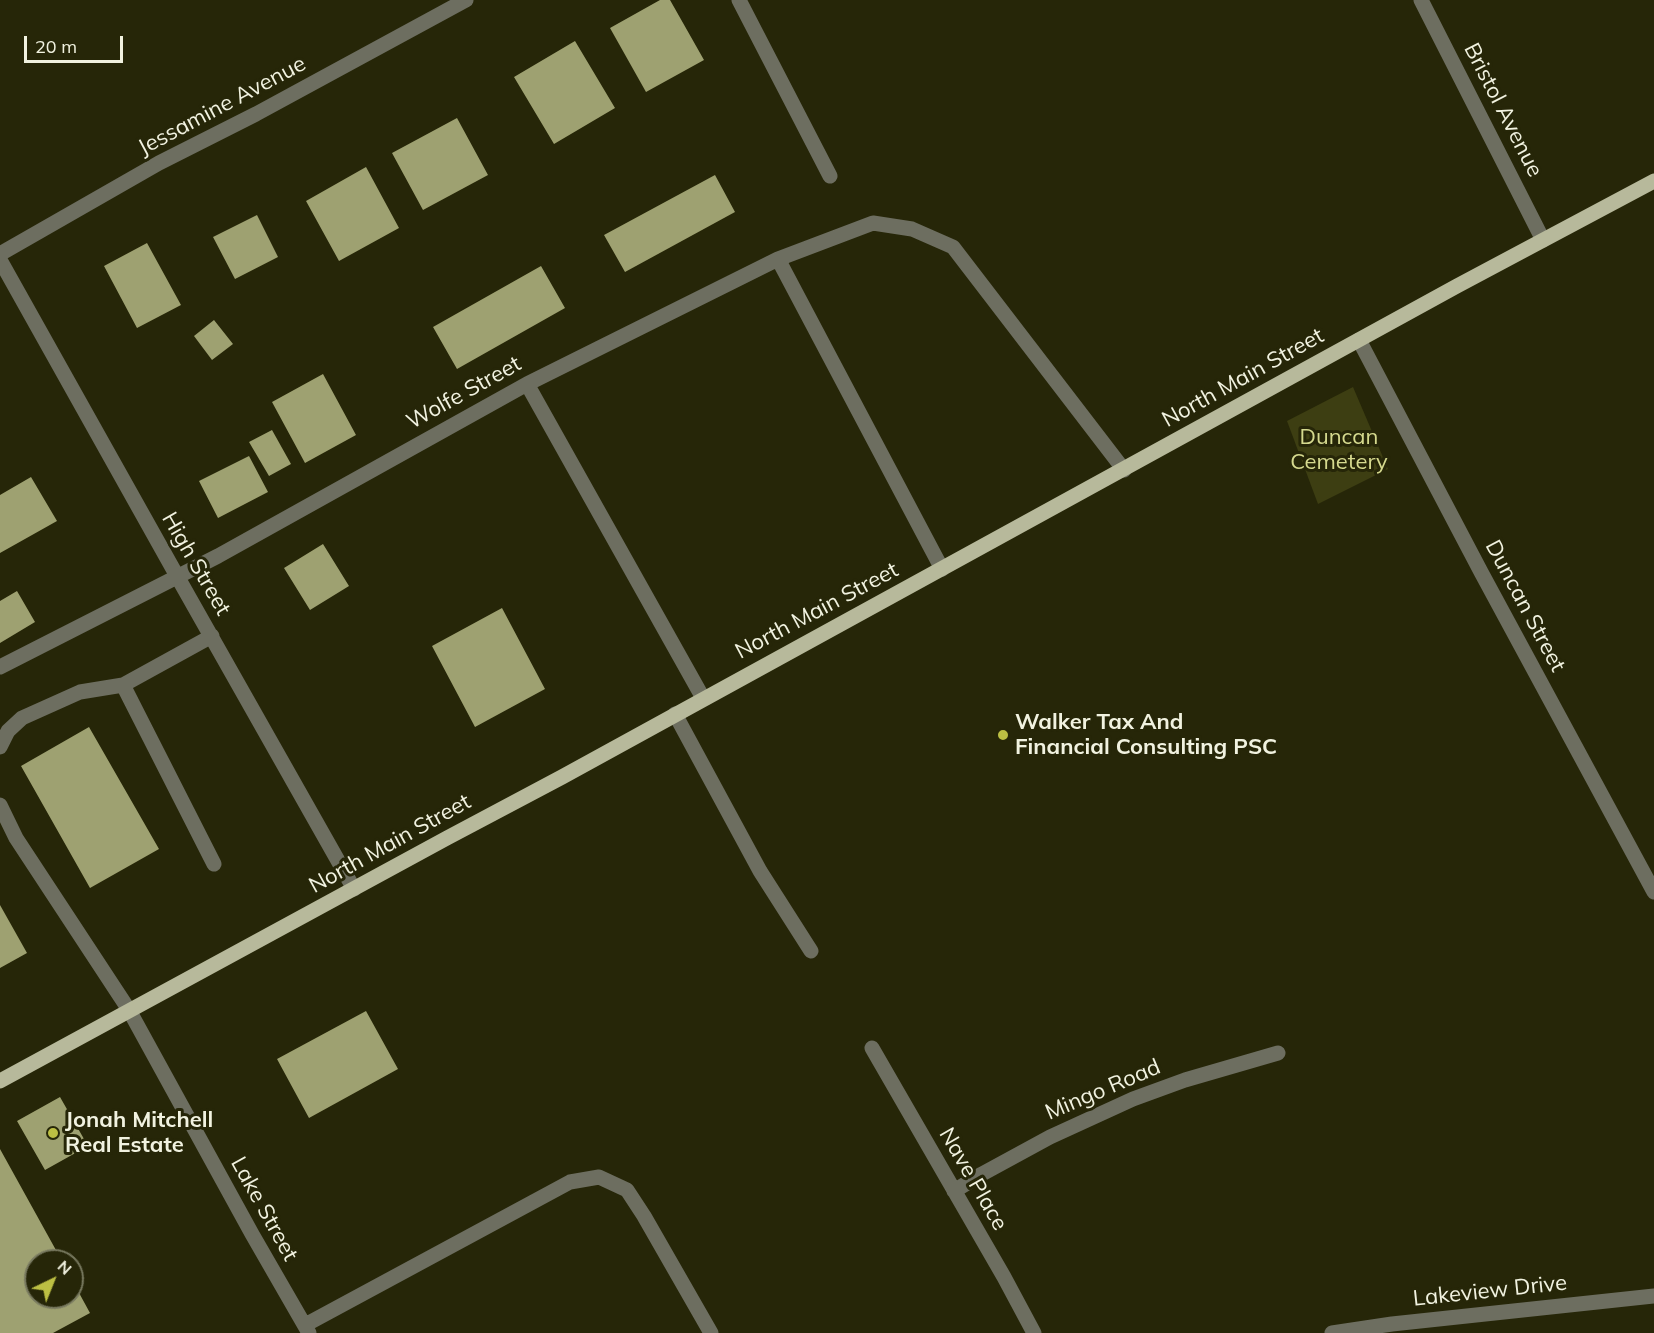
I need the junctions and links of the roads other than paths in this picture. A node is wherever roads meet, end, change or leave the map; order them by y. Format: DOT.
graph roads {
  1 [pos="466,0"];
  2 [pos="739,0"];
  3 [pos="1421,0"];
  4 [pos="830,176"];
  5 [pos="1654,181"];
  6 [pos="1543,240"];
  7 [pos="0,254"];
  8 [pos="778,259"];
  9 [pos="0,260"];
  10 [pos="1359,340"];
  11 [pos="527,384"];
  12 [pos="1124,470"];
  13 [pos="942,569"];
  14 [pos="177,576"];
  15 [pos="212,636"];
  16 [pos="0,667"];
  17 [pos="123,685"];
  18 [pos="703,699"];
  19 [pos="675,714"];
  20 [pos="0,747"];
  21 [pos="0,805"];
  22 [pos="214,864"];
  23 [pos="354,889"];
  24 [pos="1654,892"];
  25 [pos="810,951"];
  26 [pos="129,1010"];
  27 [pos="872,1048"];
  28 [pos="1278,1053"];
  29 [pos="0,1081"];
  30 [pos="954,1191"];
  31 [pos="1654,1296"];
  32 [pos="307,1329"];
  33 [pos="711,1333"];
  34 [pos="1034,1333"];
  35 [pos="1332,1333"];
  1 -- 7 [label="street, Jessamine Avenue"];
  2 -- 4 [label="street"];
  3 -- 6 [label="street, Bristol Avenue"];
  5 -- 6 [label="main road, North Main Street"];
  6 -- 10 [label="main road, North Main Street"];
  8 -- 11 [label="street, Wolfe Street"];
  8 -- 12 [label="street, Wolfe Street"];
  8 -- 13 [label="street"];
  9 -- 14 [label="street, High Street"];
  10 -- 12 [label="main road, North Main Street"];
  10 -- 24 [label="street, Duncan Street"];
  11 -- 14 [label="street, Wolfe Street"];
  11 -- 18 [label="street"];
  12 -- 13 [label="main road, North Main Street"];
  13 -- 18 [label="main road, North Main Street"];
  14 -- 15 [label="street, High Street"];
  14 -- 16 [label="street, Wolfe Street"];
  15 -- 17 [label="street"];
  15 -- 23 [label="street, High Street"];
  17 -- 20 [label="street"];
  17 -- 22 [label="street"];
  18 -- 19 [label="main road, North Main Street"];
  19 -- 23 [label="main road, North Main Street"];
  19 -- 25 [label="street"];
  21 -- 26 [label="street, Lake Street"];
  23 -- 26 [label="main road, North Main Street"];
  26 -- 29 [label="main road, North Main Street"];
  26 -- 32 [label="street, Lake Street"];
  27 -- 30 [label="street, Nave Place"];
  28 -- 30 [label="street, Mingo Road"];
  30 -- 34 [label="street, Nave Place"];
  31 -- 35 [label="street, Lakeview Drive"];
  32 -- 33 [label="street"];
}
